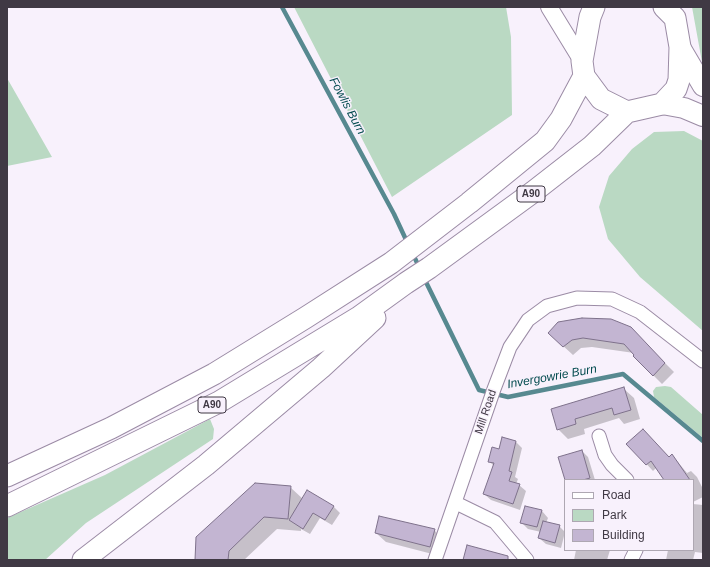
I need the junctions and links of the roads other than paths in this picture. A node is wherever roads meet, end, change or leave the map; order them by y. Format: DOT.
graph roads {
  1 [pos="549,7"];
  2 [pos="594,7"];
  3 [pos="672,11"];
  4 [pos="680,47"];
  5 [pos="583,69"];
  6 [pos="703,86"];
  7 [pos="662,104"];
  8 [pos="627,112"];
  9 [pos="703,116"];
  10 [pos="407,285"];
  11 [pos="703,361"];
  12 [pos="599,436"];
  13 [pos="7,476"];
  14 [pos="626,479"];
  15 [pos="456,503"];
  16 [pos="7,506"];
  17 [pos="636,551"];
  18 [pos="83,560"];
  19 [pos="435,560"];
  20 [pos="527,560"];
  21 [pos="631,560"];
  1 -- 5 [label="street"];
  2 -- 5 [label="highway, A90"];
  3 -- 4 [label="highway"];
  4 -- 6 [label="main road"];
  4 -- 7 [label="highway"];
  5 -- 8 [label="highway"];
  5 -- 13 [label="highway, A90"];
  7 -- 8 [label="highway"];
  7 -- 9 [label="main road"];
  8 -- 10 [label="highway, A90"];
  10 -- 16 [label="highway, A90"];
  10 -- 18 [label="highway"];
  11 -- 15 [label="street, Mill Road"];
  12 -- 14 [label="street"];
  15 -- 19 [label="street, Mill Road"];
  15 -- 20 [label="street"];
  17 -- 21 [label="street"];
}
